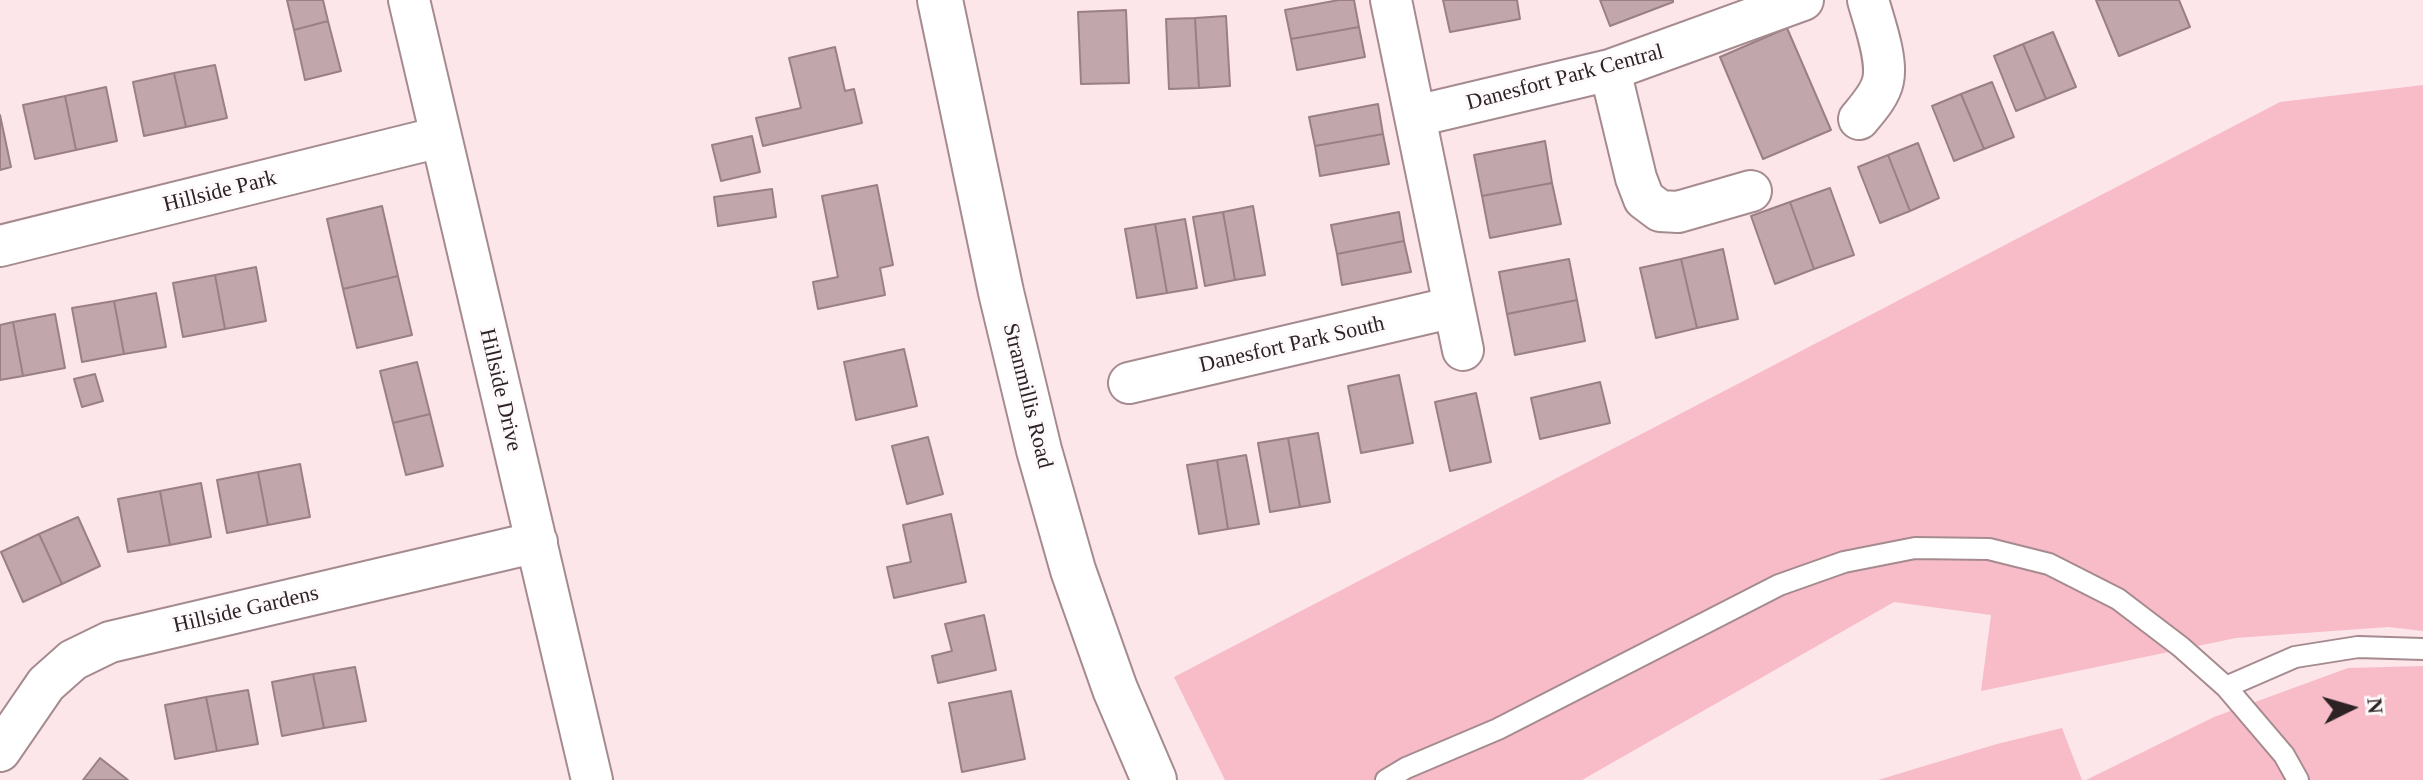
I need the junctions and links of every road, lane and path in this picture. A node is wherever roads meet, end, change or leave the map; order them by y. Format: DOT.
graph roads {
  1 [pos="409,0"];
  2 [pos="940,0"];
  3 [pos="1391,0"];
  4 [pos="1803,0"];
  5 [pos="1868,0"];
  6 [pos="1610,70"];
  7 [pos="1416,116"];
  8 [pos="1859,119"];
  9 [pos="440,137"];
  10 [pos="1751,191"];
  11 [pos="0,246"];
  12 [pos="1454,307"];
  13 [pos="1463,350"];
  14 [pos="1129,383"];
  15 [pos="537,542"];
  16 [pos="2423,649"];
  17 [pos="2226,687"];
  18 [pos="0,751"];
  19 [pos="592,780"];
  20 [pos="1154,780"];
  21 [pos="1386,780"];
  22 [pos="2298,780"];
  1 -- 9 [label="street, Hillside Drive"];
  2 -- 20 [label="street, Stranmillis Road"];
  3 -- 7 [label="street"];
  4 -- 6 [label="street, Danesfort Park Central"];
  5 -- 8 [label="street"];
  6 -- 7 [label="street, Danesfort Park Central"];
  6 -- 10 [label="street"];
  7 -- 12 [label="street"];
  9 -- 11 [label="street, Hillside Park"];
  9 -- 15 [label="street, Hillside Drive"];
  12 -- 13 [label="street"];
  12 -- 14 [label="street, Danesfort Park South"];
  15 -- 18 [label="street, Hillside Gardens"];
  15 -- 19 [label="street, Hillside Drive"];
  16 -- 17 [label="lane"];
  17 -- 21 [label="lane"];
  17 -- 22 [label="lane"];
}
